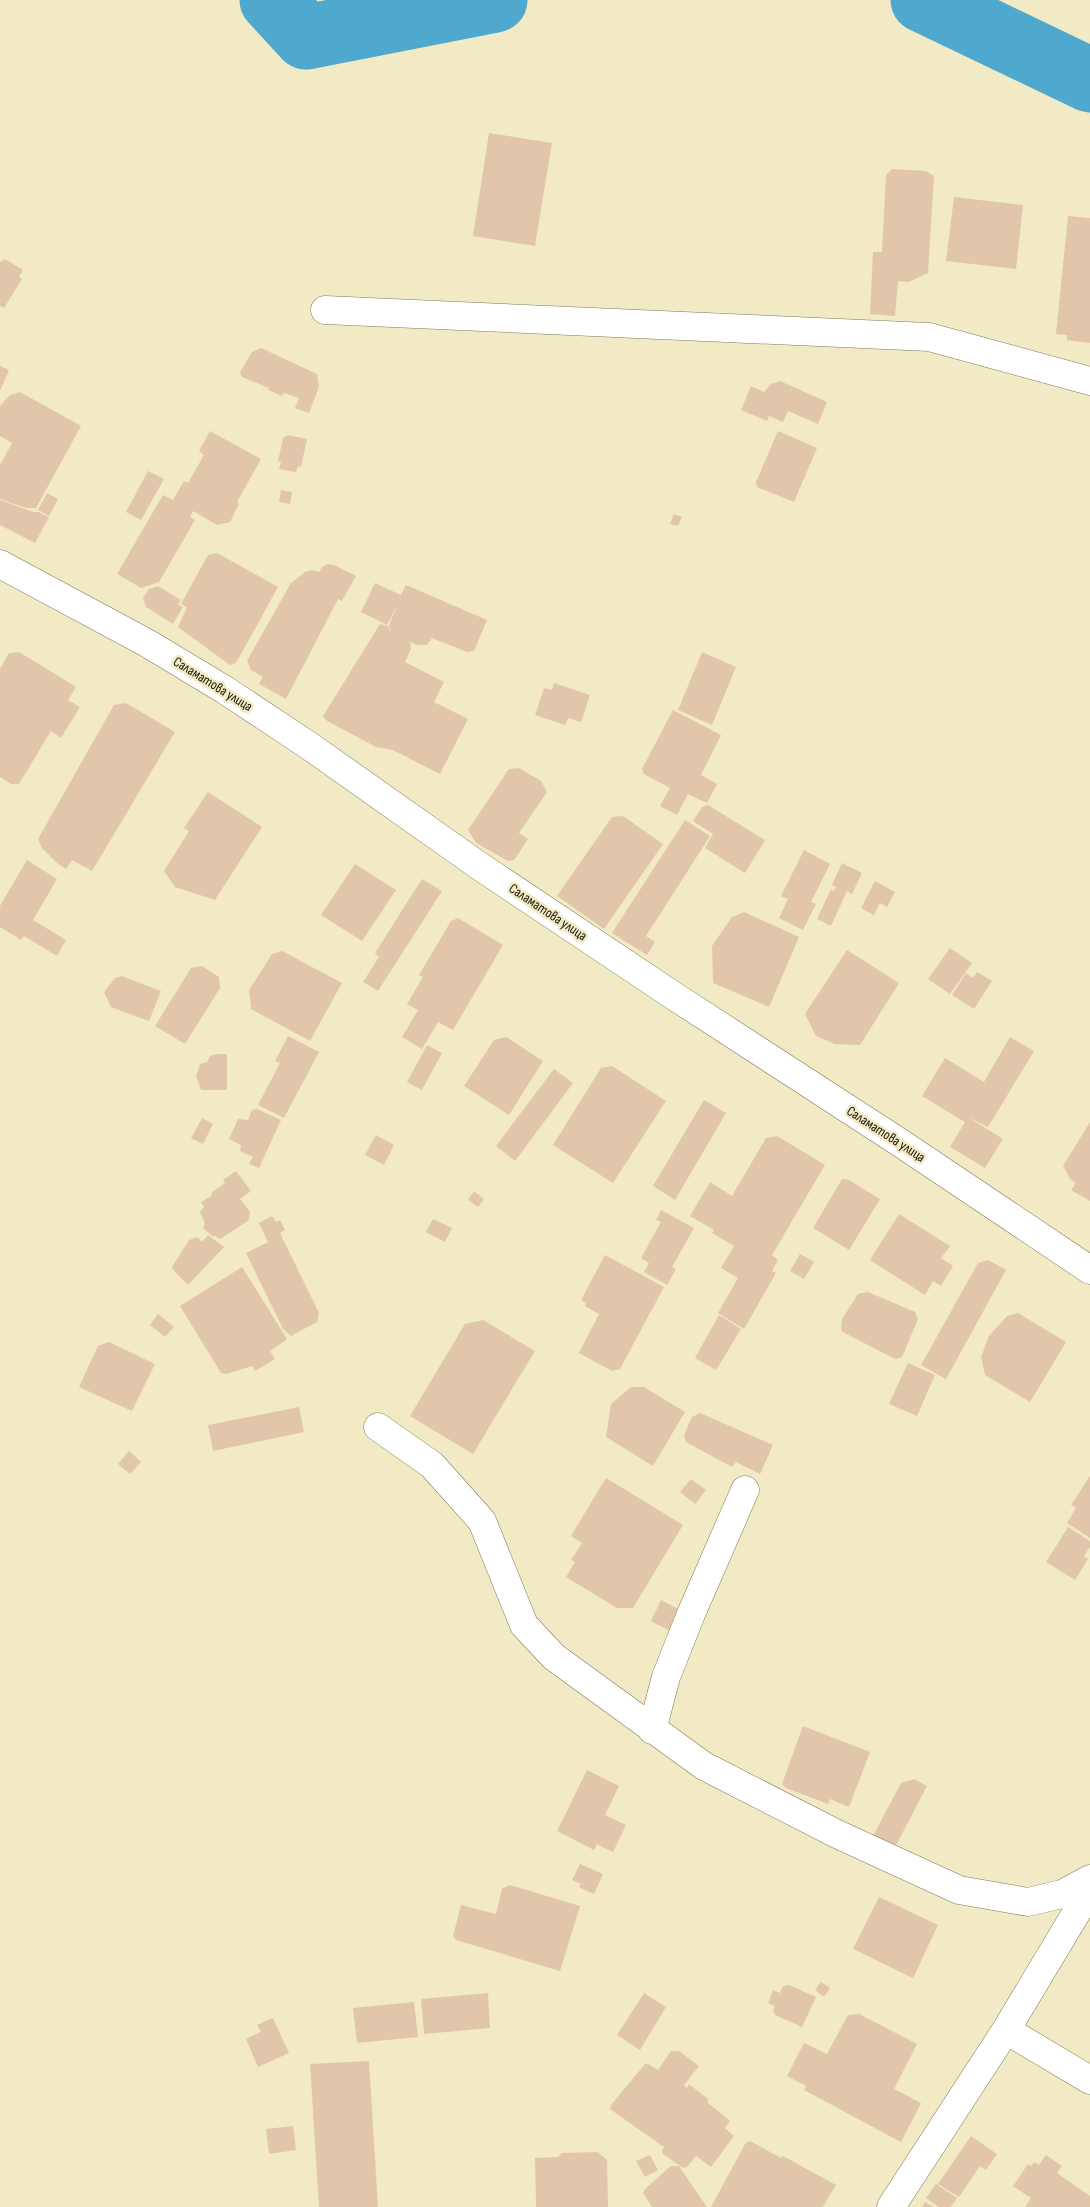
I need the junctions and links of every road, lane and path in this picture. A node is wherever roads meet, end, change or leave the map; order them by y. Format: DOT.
graph roads {
  1 [pos="325,310"];
  2 [pos="1090,381"];
  3 [pos="0,564"];
  4 [pos="1090,1270"];
  5 [pos="378,1426"];
  6 [pos="745,1490"];
  7 [pos="652,1730"];
  8 [pos="1090,1879"];
  9 [pos="1090,1890"];
  10 [pos="1006,2030"];
  11 [pos="1090,2080"];
  12 [pos="891,2207"];
  1 -- 2 [label="street"];
  3 -- 4 [label="street, Саламатова улица"];
  5 -- 7 [label="street"];
  6 -- 7 [label="street"];
  7 -- 8 [label="street"];
  9 -- 10 [label="street"];
  10 -- 11 [label="street"];
  10 -- 12 [label="street"];
}
